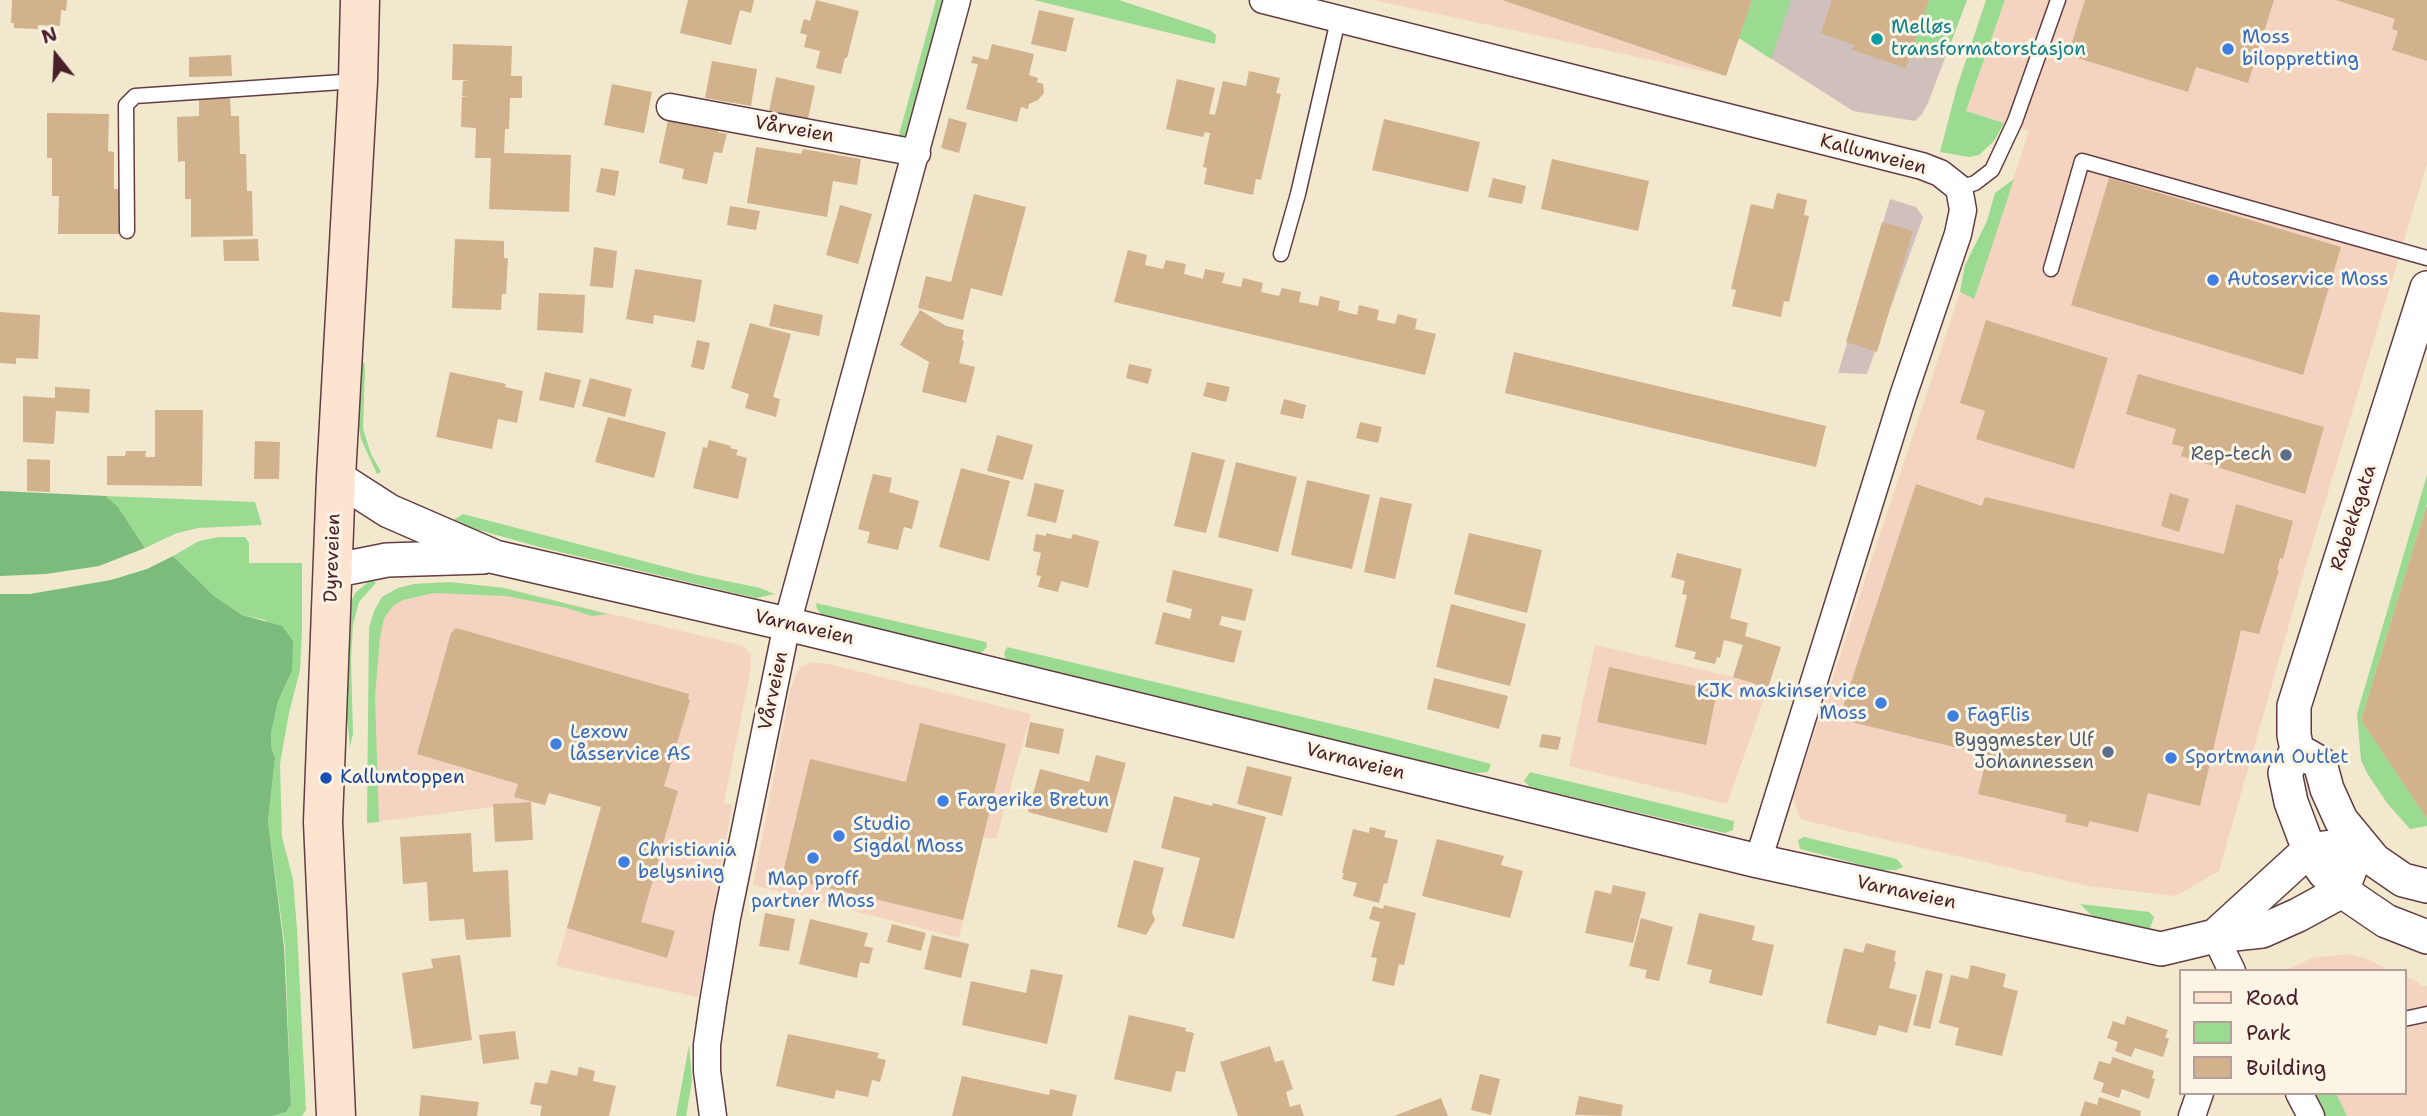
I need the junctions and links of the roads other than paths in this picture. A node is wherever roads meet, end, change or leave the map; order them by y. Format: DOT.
graph roads {
  1 [pos="360,0"];
  2 [pos="957,0"];
  3 [pos="1263,0"];
  4 [pos="2058,0"];
  5 [pos="1339,20"];
  6 [pos="358,80"];
  7 [pos="670,107"];
  8 [pos="917,153"];
  9 [pos="1959,188"];
  10 [pos="127,231"];
  11 [pos="1281,254"];
  12 [pos="2427,258"];
  13 [pos="2051,269"];
  14 [pos="2427,288"];
  15 [pos="336,477"];
  16 [pos="495,557"];
  17 [pos="332,571"];
  18 [pos="787,624"];
  19 [pos="2297,750"];
  20 [pos="2360,843"];
  21 [pos="2309,850"];
  22 [pos="1758,861"];
  23 [pos="2427,886"];
  24 [pos="2342,891"];
  25 [pos="2215,936"];
  26 [pos="2427,937"];
  27 [pos="2231,969"];
  28 [pos="2427,1013"];
  29 [pos="2406,1018"];
  30 [pos="2199,1095"];
  31 [pos="2300,1095"];
  32 [pos="336,1116"];
  33 [pos="713,1116"];
  34 [pos="2192,1116"];
  35 [pos="2311,1116"];
  1 -- 6 [label="main road, Dyreveien"];
  2 -- 8 [label="street, Vårveien"];
  3 -- 5 [label="street, Kallumveien"];
  4 -- 9 [label="lane"];
  5 -- 9 [label="street, Kallumveien"];
  5 -- 11 [label="lane"];
  6 -- 10 [label="lane"];
  6 -- 15 [label="main road, Dyreveien"];
  7 -- 8 [label="street, Vårveien"];
  8 -- 18 [label="street, Vårveien"];
  9 -- 22 [label="street"];
  12 -- 13 [label="lane"];
  14 -- 19 [label="street, Rabekkgata"];
  15 -- 16 [label="street"];
  15 -- 17 [label="main road, Dyreveien"];
  16 -- 17 [label="street"];
  16 -- 18 [label="street, Varnaveien"];
  17 -- 32 [label="main road, Dyreveien"];
  18 -- 22 [label="street, Varnaveien"];
  18 -- 33 [label="street, Vårveien"];
  19 -- 20 [label="street"];
  19 -- 21 [label="street"];
  20 -- 21 [label="street"];
  20 -- 23 [label="street"];
  20 -- 24 [label="street"];
  21 -- 24 [label="street"];
  21 -- 25 [label="street, Varnaveien"];
  22 -- 25 [label="street, Varnaveien"];
  24 -- 25 [label="street, Varnaveien"];
  24 -- 26 [label="street"];
  25 -- 27 [label="street"];
  28 -- 29 [label="lane"];
  30 -- 34 [label="street"];
  31 -- 35 [label="street"];
}
